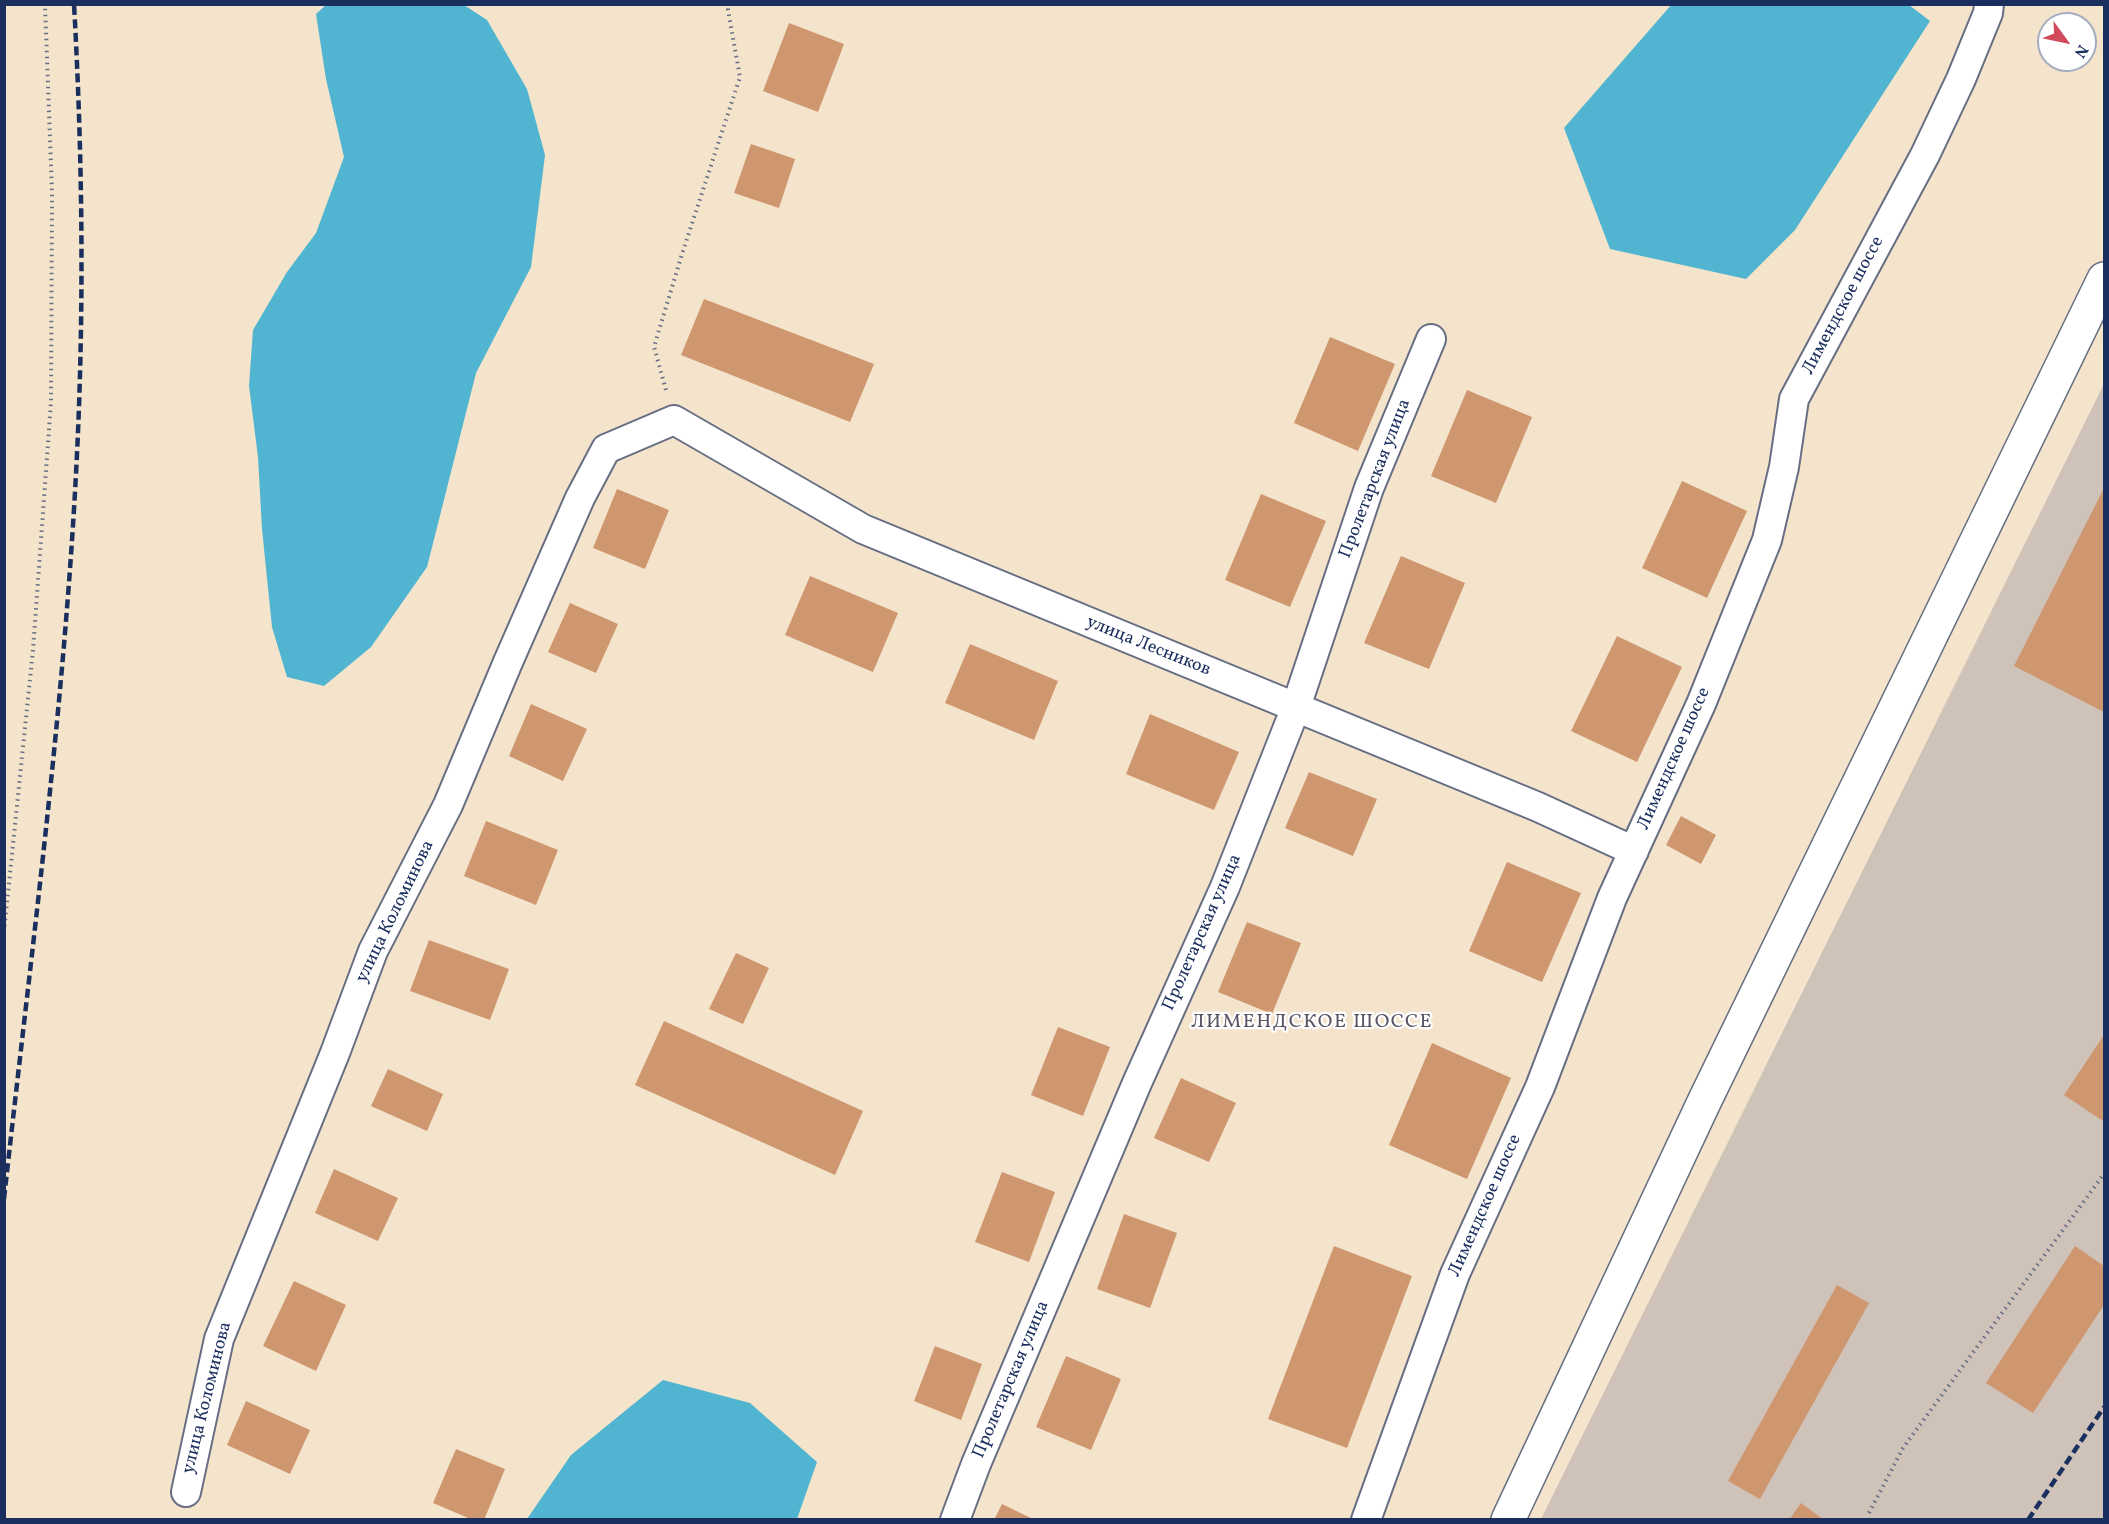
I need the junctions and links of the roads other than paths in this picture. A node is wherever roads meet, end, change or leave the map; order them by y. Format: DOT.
graph roads {
  1 [pos="1989,4"];
  2 [pos="2104,279"];
  3 [pos="1431,339"];
  4 [pos="674,420"];
  5 [pos="1296,707"];
  6 [pos="1634,851"];
  7 [pos="186,1492"];
  8 [pos="955,1520"];
  9 [pos="1366,1520"];
  10 [pos="1508,1520"];
  1 -- 6 [label="street, Лимендское шоссе"];
  2 -- 10 [label="main road"];
  3 -- 5 [label="street, Пролетарская улица"];
  4 -- 5 [label="street, улица Лесников"];
  4 -- 7 [label="street, улица Коломинова"];
  5 -- 6 [label="street, улица Лесников"];
  5 -- 8 [label="street, Пролетарская улица"];
  6 -- 9 [label="street, Лимендское шоссе"];
}
